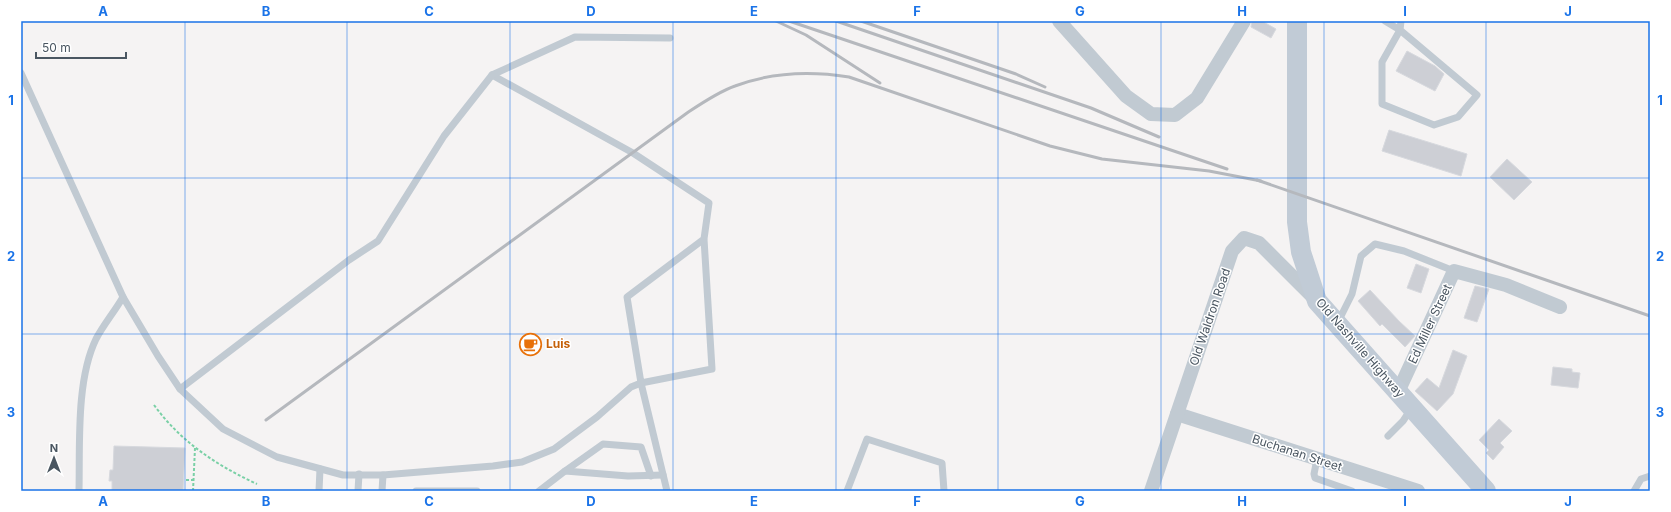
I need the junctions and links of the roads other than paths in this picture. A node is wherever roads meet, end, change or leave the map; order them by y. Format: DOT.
graph roads {
  1 [pos="1059,21"];
  2 [pos="1244,21"];
  3 [pos="1385,21"];
  4 [pos="1401,21"];
  5 [pos="1295,25"];
  6 [pos="1400,30"];
  7 [pos="670,38"];
  8 [pos="21,73"];
  9 [pos="492,75"];
  10 [pos="704,239"];
  11 [pos="1454,271"];
  12 [pos="123,297"];
  13 [pos="1317,301"];
  14 [pos="1560,307"];
  15 [pos="1337,324"];
  16 [pos="641,383"];
  17 [pos="180,389"];
  18 [pos="1398,392"];
  19 [pos="1412,407"];
  20 [pos="1177,414"];
  21 [pos="1388,436"];
  22 [pos="1317,459"];
  23 [pos="320,469"];
  24 [pos="565,471"];
  25 [pos="359,474"];
  26 [pos="383,475"];
  27 [pos="663,475"];
  28 [pos="651,476"];
  29 [pos="1650,476"];
  30 [pos="1410,490"];
  31 [pos="79,491"];
  32 [pos="319,491"];
  33 [pos="358,491"];
  34 [pos="382,491"];
  35 [pos="416,491"];
  36 [pos="477,491"];
  37 [pos="539,491"];
  38 [pos="667,491"];
  39 [pos="847,491"];
  40 [pos="944,491"];
  41 [pos="1151,491"];
  42 [pos="1352,491"];
  43 [pos="1486,491"];
  44 [pos="1634,491"];
  1 -- 2 [label="street"];
  3 -- 6 [label="lane"];
  4 -- 6 [label="lane"];
  5 -- 13 [label="main road, Old Nashville Highway"];
  6 -- 6 [label="lane"];
  7 -- 9 [label="lane"];
  8 -- 12 [label="lane"];
  9 -- 10 [label="lane"];
  9 -- 17 [label="lane"];
  10 -- 16 [label="lane"];
  10 -- 16 [label="lane"];
  11 -- 14 [label="street, Ed Miller Street"];
  11 -- 15 [label="lane"];
  11 -- 18 [label="street, Ed Miller Street"];
  12 -- 17 [label="lane"];
  12 -- 31 [label="lane"];
  13 -- 15 [label="main road, Old Nashville Highway"];
  13 -- 20 [label="street, Old Waldron Road"];
  15 -- 18 [label="main road, Old Nashville Highway"];
  16 -- 26 [label="lane"];
  16 -- 27 [label="lane"];
  17 -- 23 [label="lane"];
  18 -- 19 [label="main road, Old Nashville Highway"];
  19 -- 21 [label="lane"];
  19 -- 43 [label="main road, Old Nashville Highway"];
  20 -- 22 [label="street, Buchanan Street"];
  20 -- 41 [label="street, Old Waldron Road"];
  22 -- 30 [label="street, Buchanan Street"];
  22 -- 42 [label="lane"];
  23 -- 25 [label="lane"];
  23 -- 32 [label="lane"];
  24 -- 28 [label="lane"];
  24 -- 28 [label="lane"];
  24 -- 37 [label="lane"];
  25 -- 26 [label="lane"];
  25 -- 33 [label="lane"];
  26 -- 34 [label="lane"];
  27 -- 28 [label="lane"];
  27 -- 38 [label="lane"];
  29 -- 44 [label="lane"];
  35 -- 36 [label="lane"];
  39 -- 40 [label="lane"];
}
